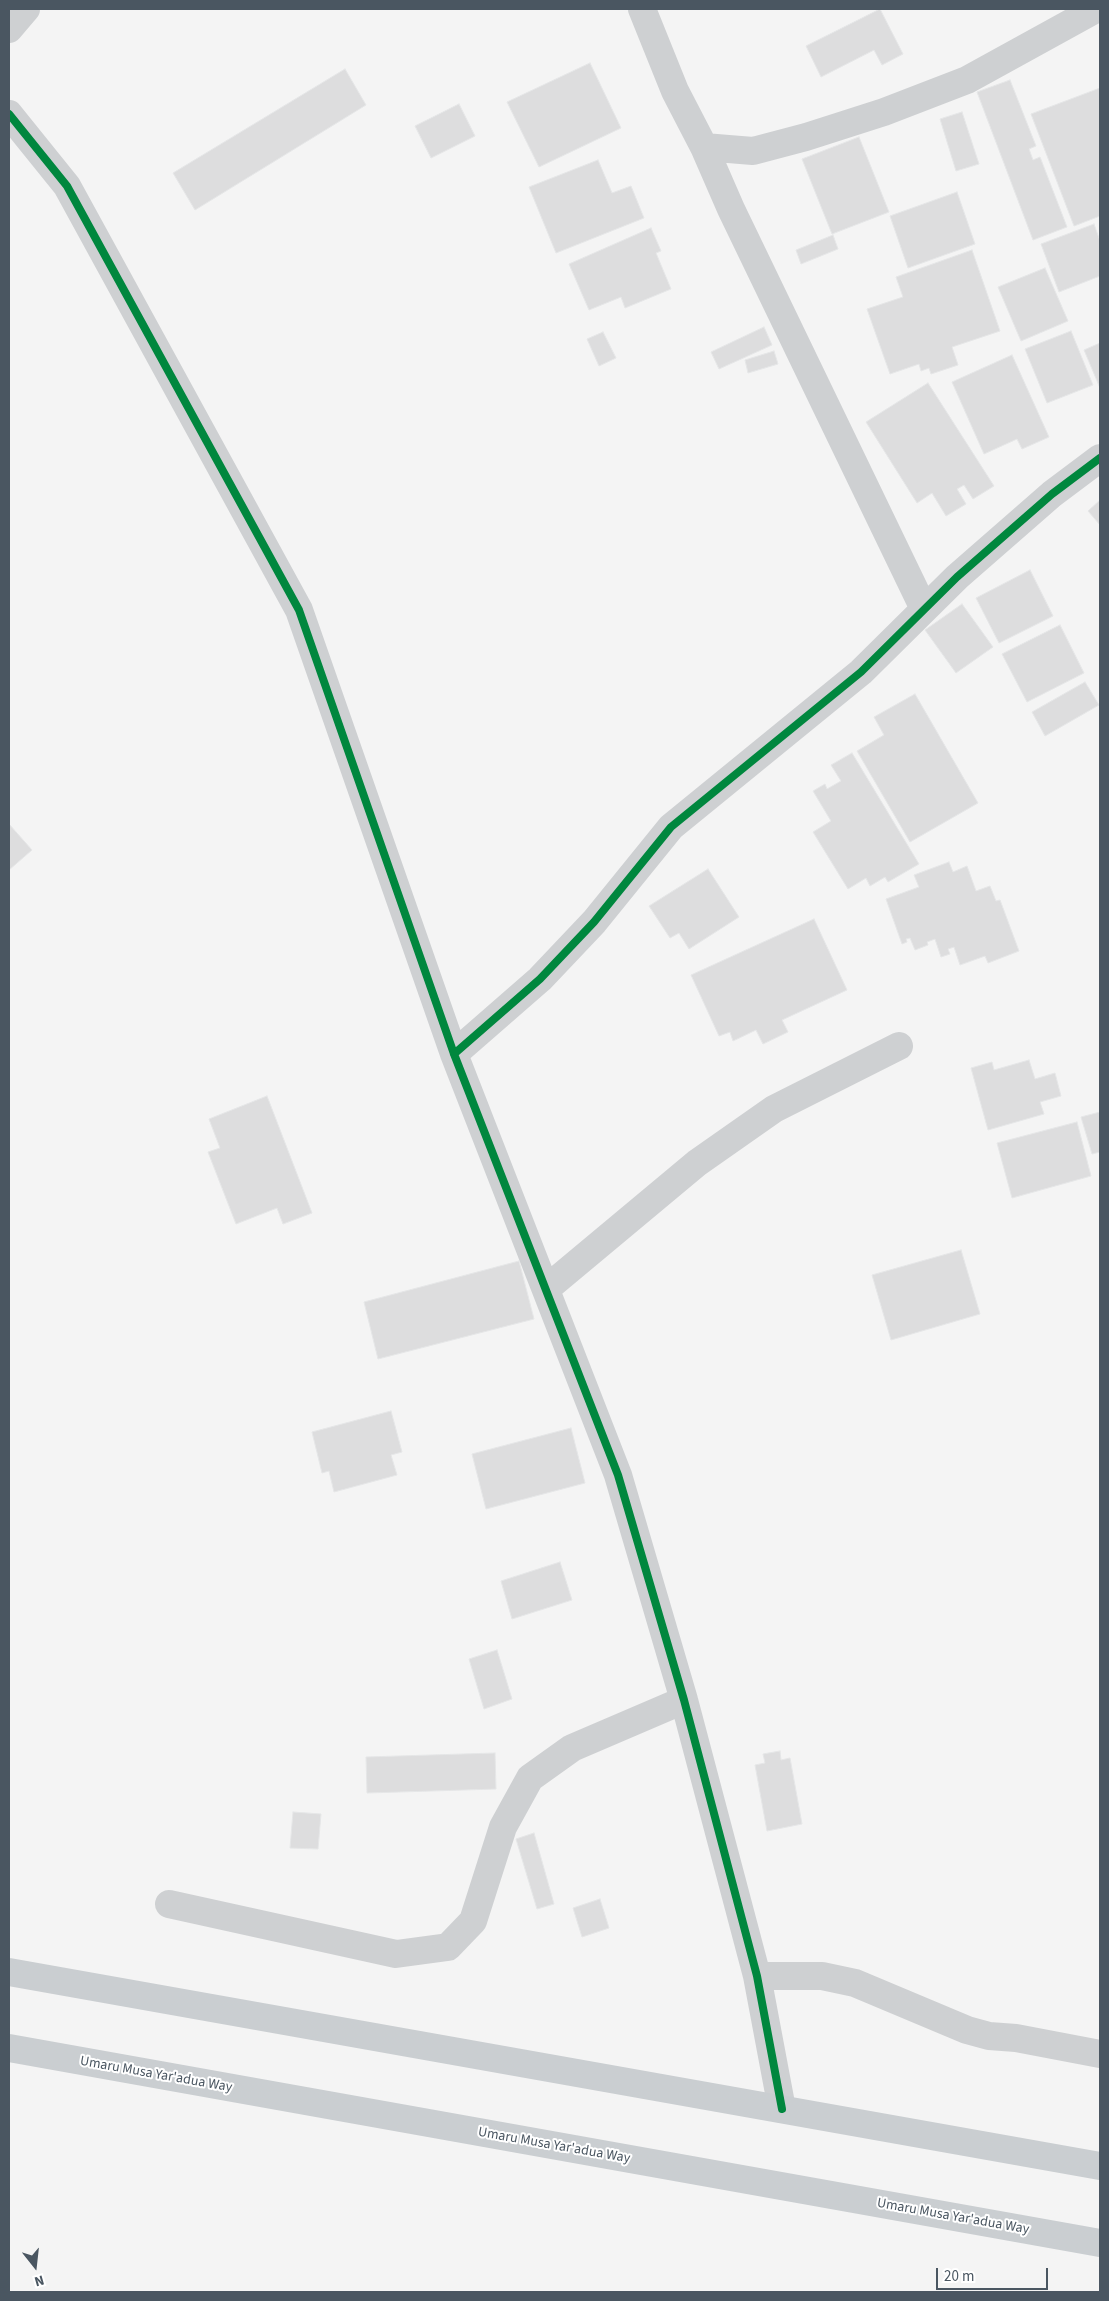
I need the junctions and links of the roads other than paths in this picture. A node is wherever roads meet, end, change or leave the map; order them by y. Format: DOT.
graph roads {
  1 [pos="26,9"];
  2 [pos="642,9"];
  3 [pos="1096,9"];
  4 [pos="9,29"];
  5 [pos="9,114"];
  6 [pos="704,147"];
  7 [pos="1100,458"];
  8 [pos="924,609"];
  9 [pos="899,1046"];
  10 [pos="454,1054"];
  11 [pos="546,1289"];
  12 [pos="684,1700"];
  13 [pos="168,1904"];
  14 [pos="9,1972"];
  15 [pos="758,1976"];
  16 [pos="9,2048"];
  17 [pos="1100,2054"];
  18 [pos="782,2109"];
  19 [pos="1100,2166"];
  20 [pos="1100,2243"];
  1 -- 4 [label="street"];
  2 -- 6 [label="street"];
  3 -- 6 [label="street"];
  5 -- 10 [label="street"];
  6 -- 8 [label="street"];
  7 -- 8 [label="street"];
  8 -- 10 [label="street"];
  9 -- 11 [label="street"];
  10 -- 11 [label="street"];
  11 -- 12 [label="street"];
  12 -- 13 [label="street"];
  12 -- 15 [label="street"];
  14 -- 18 [label="main road"];
  15 -- 17 [label="street"];
  15 -- 18 [label="street"];
  16 -- 20 [label="main road, Umaru Musa Yar'adua Way"];
  18 -- 19 [label="main road"];
}
